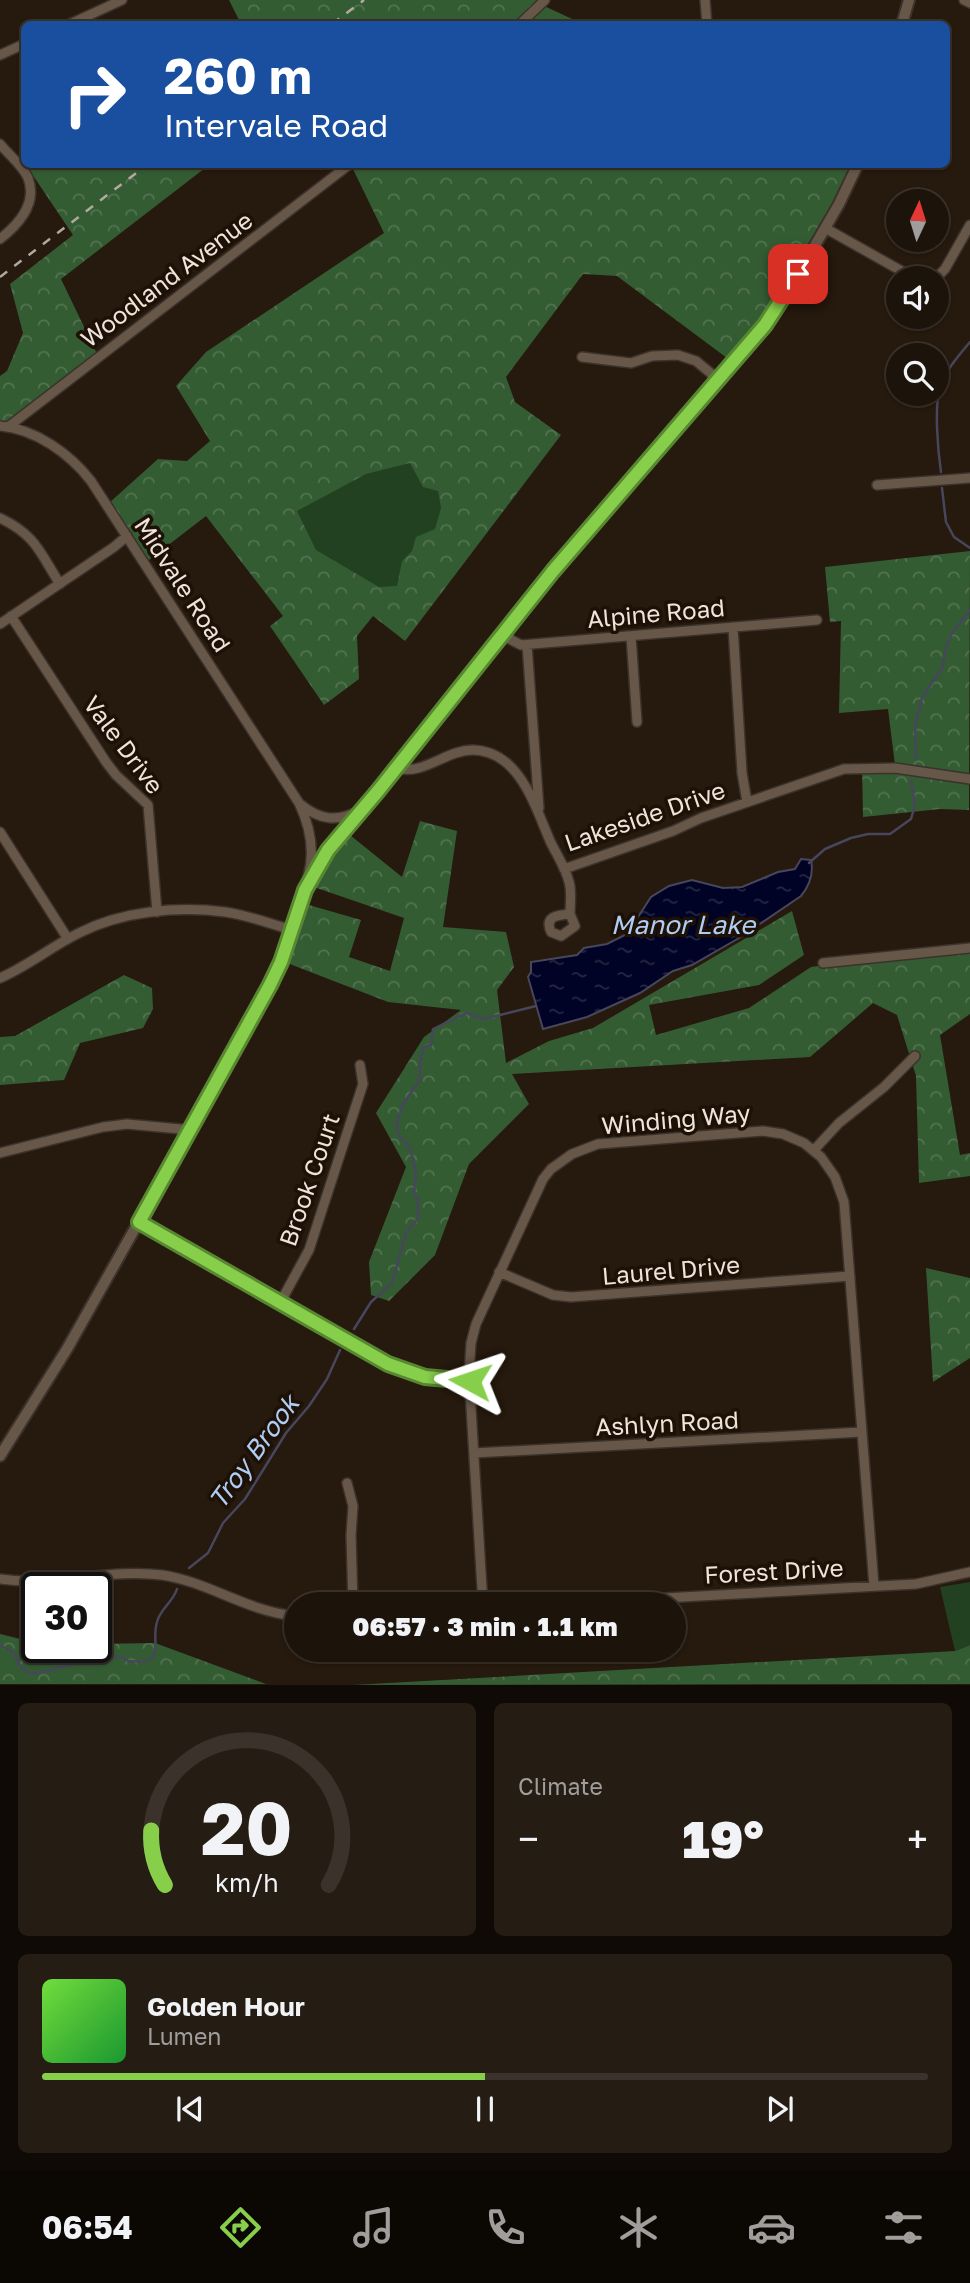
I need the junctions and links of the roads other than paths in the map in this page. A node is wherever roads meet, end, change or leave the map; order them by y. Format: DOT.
graph roads {
  1 [pos="122,0"];
  2 [pos="545,0"];
  3 [pos="705,0"];
  4 [pos="909,0"];
  5 [pos="964,0"];
  6 [pos="970,3"];
  7 [pos="76,21"];
  8 [pos="523,21"];
  9 [pos="707,21"];
  10 [pos="903,21"];
  11 [pos="21,45"];
  12 [pos="0,55"];
  13 [pos="0,144"];
  14 [pos="345,168"];
  15 [pos="856,168"];
  16 [pos="970,225"];
  17 [pos="825,228"];
  18 [pos="0,239"];
  19 [pos="893,266"];
  20 [pos="947,266"];
  21 [pos="582,357"];
  22 [pos="719,380"];
  23 [pos="4,426"];
  24 [pos="970,478"];
  25 [pos="877,485"];
  26 [pos="0,518"];
  27 [pos="127,536"];
  28 [pos="60,584"];
  29 [pos="11,616"];
  30 [pos="817,620"];
  31 [pos="0,624"];
  32 [pos="733,627"];
  33 [pos="502,635"];
  34 [pos="631,636"];
  35 [pos="527,645"];
  36 [pos="637,722"];
  37 [pos="396,768"];
  38 [pos="970,779"];
  39 [pos="747,802"];
  40 [pos="299,803"];
  41 [pos="363,809"];
  42 [pos="540,817"];
  43 [pos="0,832"];
  44 [pos="564,869"];
  45 [pos="305,890"];
  46 [pos="157,912"];
  47 [pos="570,914"];
  48 [pos="292,930"];
  49 [pos="68,939"];
  50 [pos="970,948"];
  51 [pos="822,964"];
  52 [pos="0,978"];
  53 [pos="915,1056"];
  54 [pos="360,1065"];
  55 [pos="191,1130"];
  56 [pos="814,1150"];
  57 [pos="0,1153"];
  58 [pos="139,1222"];
  59 [pos="499,1272"];
  60 [pos="850,1276"];
  61 [pos="280,1303"];
  62 [pos="470,1381"];
  63 [pos="862,1432"];
  64 [pos="474,1453"];
  65 [pos="0,1456"];
  66 [pos="347,1483"];
  67 [pos="970,1572"];
  68 [pos="0,1579"];
  69 [pos="874,1586"];
  70 [pos="353,1592"];
  71 [pos="482,1592"];
  72 [pos="686,1597"];
  73 [pos="284,1614"];
  1 -- 7 [label="street"];
  2 -- 8 [label="street"];
  3 -- 9 [label="street"];
  4 -- 10 [label="street"];
  5 -- 6 [label="street"];
  11 -- 12 [label="street"];
  13 -- 18 [label="street"];
  14 -- 23 [label="street, Woodland Avenue"];
  15 -- 17 [label="street"];
  16 -- 20 [label="street"];
  17 -- 19 [label="street"];
  17 -- 22 [label="street"];
  21 -- 22 [label="street"];
  22 -- 33 [label="street"];
  23 -- 27 [label="street, Midvale Road"];
  24 -- 25 [label="street"];
  26 -- 28 [label="street"];
  27 -- 28 [label="street"];
  27 -- 40 [label="street, Midvale Road"];
  28 -- 29 [label="street"];
  29 -- 31 [label="street"];
  29 -- 46 [label="street, Vale Drive"];
  30 -- 32 [label="street, Alpine Road"];
  32 -- 34 [label="street, Alpine Road"];
  32 -- 39 [label="street"];
  33 -- 35 [label="street, Alpine Road"];
  33 -- 37 [label="street"];
  34 -- 35 [label="street, Alpine Road"];
  34 -- 36 [label="street"];
  35 -- 42 [label="street"];
  37 -- 41 [label="street"];
  37 -- 42 [label="street, Lakeside Drive"];
  38 -- 39 [label="street, Lakeside Drive"];
  39 -- 44 [label="street, Lakeside Drive"];
  40 -- 41 [label="street"];
  40 -- 45 [label="street, Midvale Road"];
  41 -- 45 [label="street"];
  42 -- 44 [label="street, Lakeside Drive"];
  43 -- 49 [label="street"];
  44 -- 47 [label="street"];
  45 -- 48 [label="street"];
  46 -- 48 [label="street"];
  46 -- 49 [label="street"];
  48 -- 55 [label="street"];
  49 -- 52 [label="street"];
  50 -- 51 [label="street"];
  53 -- 56 [label="street"];
  54 -- 61 [label="street, Brook Court"];
  55 -- 57 [label="street"];
  55 -- 58 [label="street"];
  56 -- 59 [label="street, Winding Way"];
  56 -- 60 [label="street, Winding Way"];
  58 -- 61 [label="street"];
  58 -- 65 [label="street"];
  59 -- 60 [label="street, Laurel Drive"];
  59 -- 62 [label="street, Winding Way"];
  60 -- 63 [label="street, Winding Way"];
  61 -- 62 [label="street"];
  62 -- 64 [label="street, Winding Way"];
  63 -- 64 [label="street, Ashlyn Road"];
  63 -- 69 [label="street, Winding Way"];
  64 -- 71 [label="street, Winding Way"];
  66 -- 70 [label="street"];
  67 -- 69 [label="street, Forest Drive"];
  68 -- 73 [label="street"];
  69 -- 72 [label="street, Forest Drive"];
}
